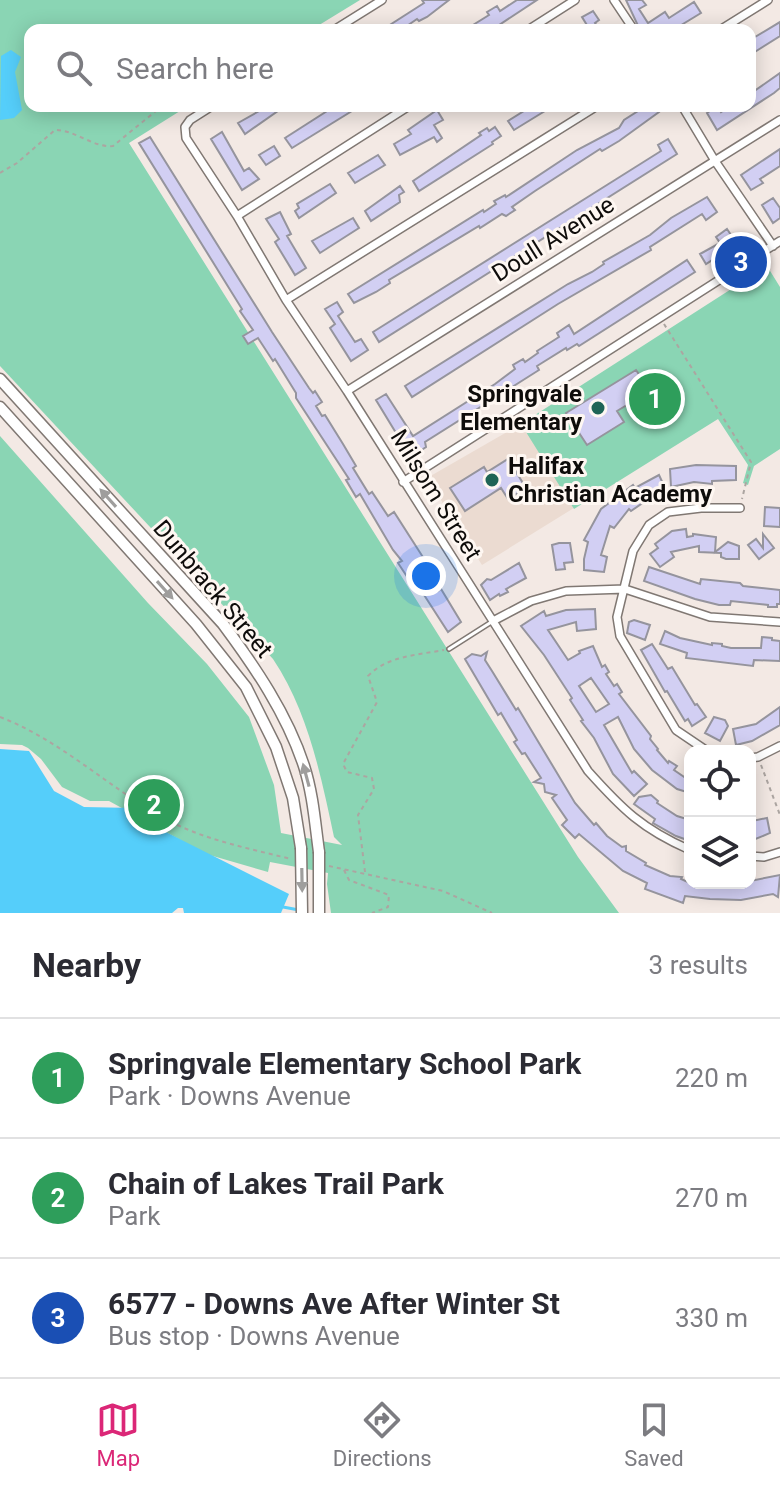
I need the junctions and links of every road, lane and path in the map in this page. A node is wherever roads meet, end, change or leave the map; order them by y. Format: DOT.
graph roads {
  1 [pos="382,0"];
  2 [pos="575,0"];
  3 [pos="614,0"];
  4 [pos="768,0"];
  5 [pos="344,24"];
  6 [pos="537,24"];
  7 [pos="630,24"];
  8 [pos="730,24"];
  9 [pos="155,112"];
  10 [pos="203,112"];
  11 [pos="400,112"];
  12 [pos="587,112"];
  13 [pos="686,112"];
  14 [pos="780,120"];
  15 [pos="715,161"];
  16 [pos="1,172"];
  17 [pos="237,216"];
  18 [pos="776,244"];
  19 [pos="286,300"];
  20 [pos="661,319"];
  21 [pos="0,379"];
  22 [pos="347,391"];
  23 [pos="0,407"];
  24 [pos="403,482"];
  25 [pos="740,508"];
  26 [pos="625,589"];
  27 [pos="493,621"];
  28 [pos="780,622"];
  29 [pos="449,649"];
  30 [pos="0,717"];
  31 [pos="698,745"];
  32 [pos="780,746"];
  33 [pos="756,756"];
  34 [pos="756,761"];
  35 [pos="780,815"];
  36 [pos="684,847"];
  37 [pos="780,852"];
  38 [pos="756,856"];
  39 [pos="303,861"];
  40 [pos="328,866"];
  41 [pos="344,869"];
  42 [pos="365,873"];
  43 [pos="302,913"];
  44 [pos="319,913"];
  45 [pos="372,913"];
  46 [pos="492,913"];
  1 -- 5 [label="street"];
  2 -- 6 [label="street"];
  3 -- 7 [label="street"];
  4 -- 8 [label="street"];
  9 -- 16 [label="path"];
  10 -- 17 [label="street, Milsom Street"];
  11 -- 17 [label="street"];
  12 -- 19 [label="street"];
  13 -- 15 [label="street"];
  14 -- 15 [label="street, Doull Avenue"];
  15 -- 18 [label="street"];
  15 -- 22 [label="street, Doull Avenue"];
  17 -- 19 [label="street, Milsom Street"];
  18 -- 20 [label="street"];
  19 -- 22 [label="street, Milsom Street"];
  20 -- 24 [label="street"];
  20 -- 25 [label="path"];
  44 -- 21 [label="main road, Dunbrack Street, one-way, bridge"];
  22 -- 24 [label="street, Milsom Street"];
  23 -- 43 [label="main road, Dunbrack Street, one-way, bridge"];
  24 -- 27 [label="street, Milsom Street"];
  25 -- 26 [label="street"];
  26 -- 27 [label="street"];
  26 -- 28 [label="street"];
  26 -- 31 [label="street"];
  27 -- 29 [label="lane"];
  27 -- 36 [label="street, Milsom Street"];
  29 -- 42 [label="path"];
  30 -- 39 [label="path"];
  32 -- 33 [label="street"];
  34 -- 35 [label="path"];
  37 -- 38 [label="street"];
  40 -- 41 [label="path"];
  41 -- 42 [label="path"];
  41 -- 45 [label="path"];
  42 -- 46 [label="path"];
}
